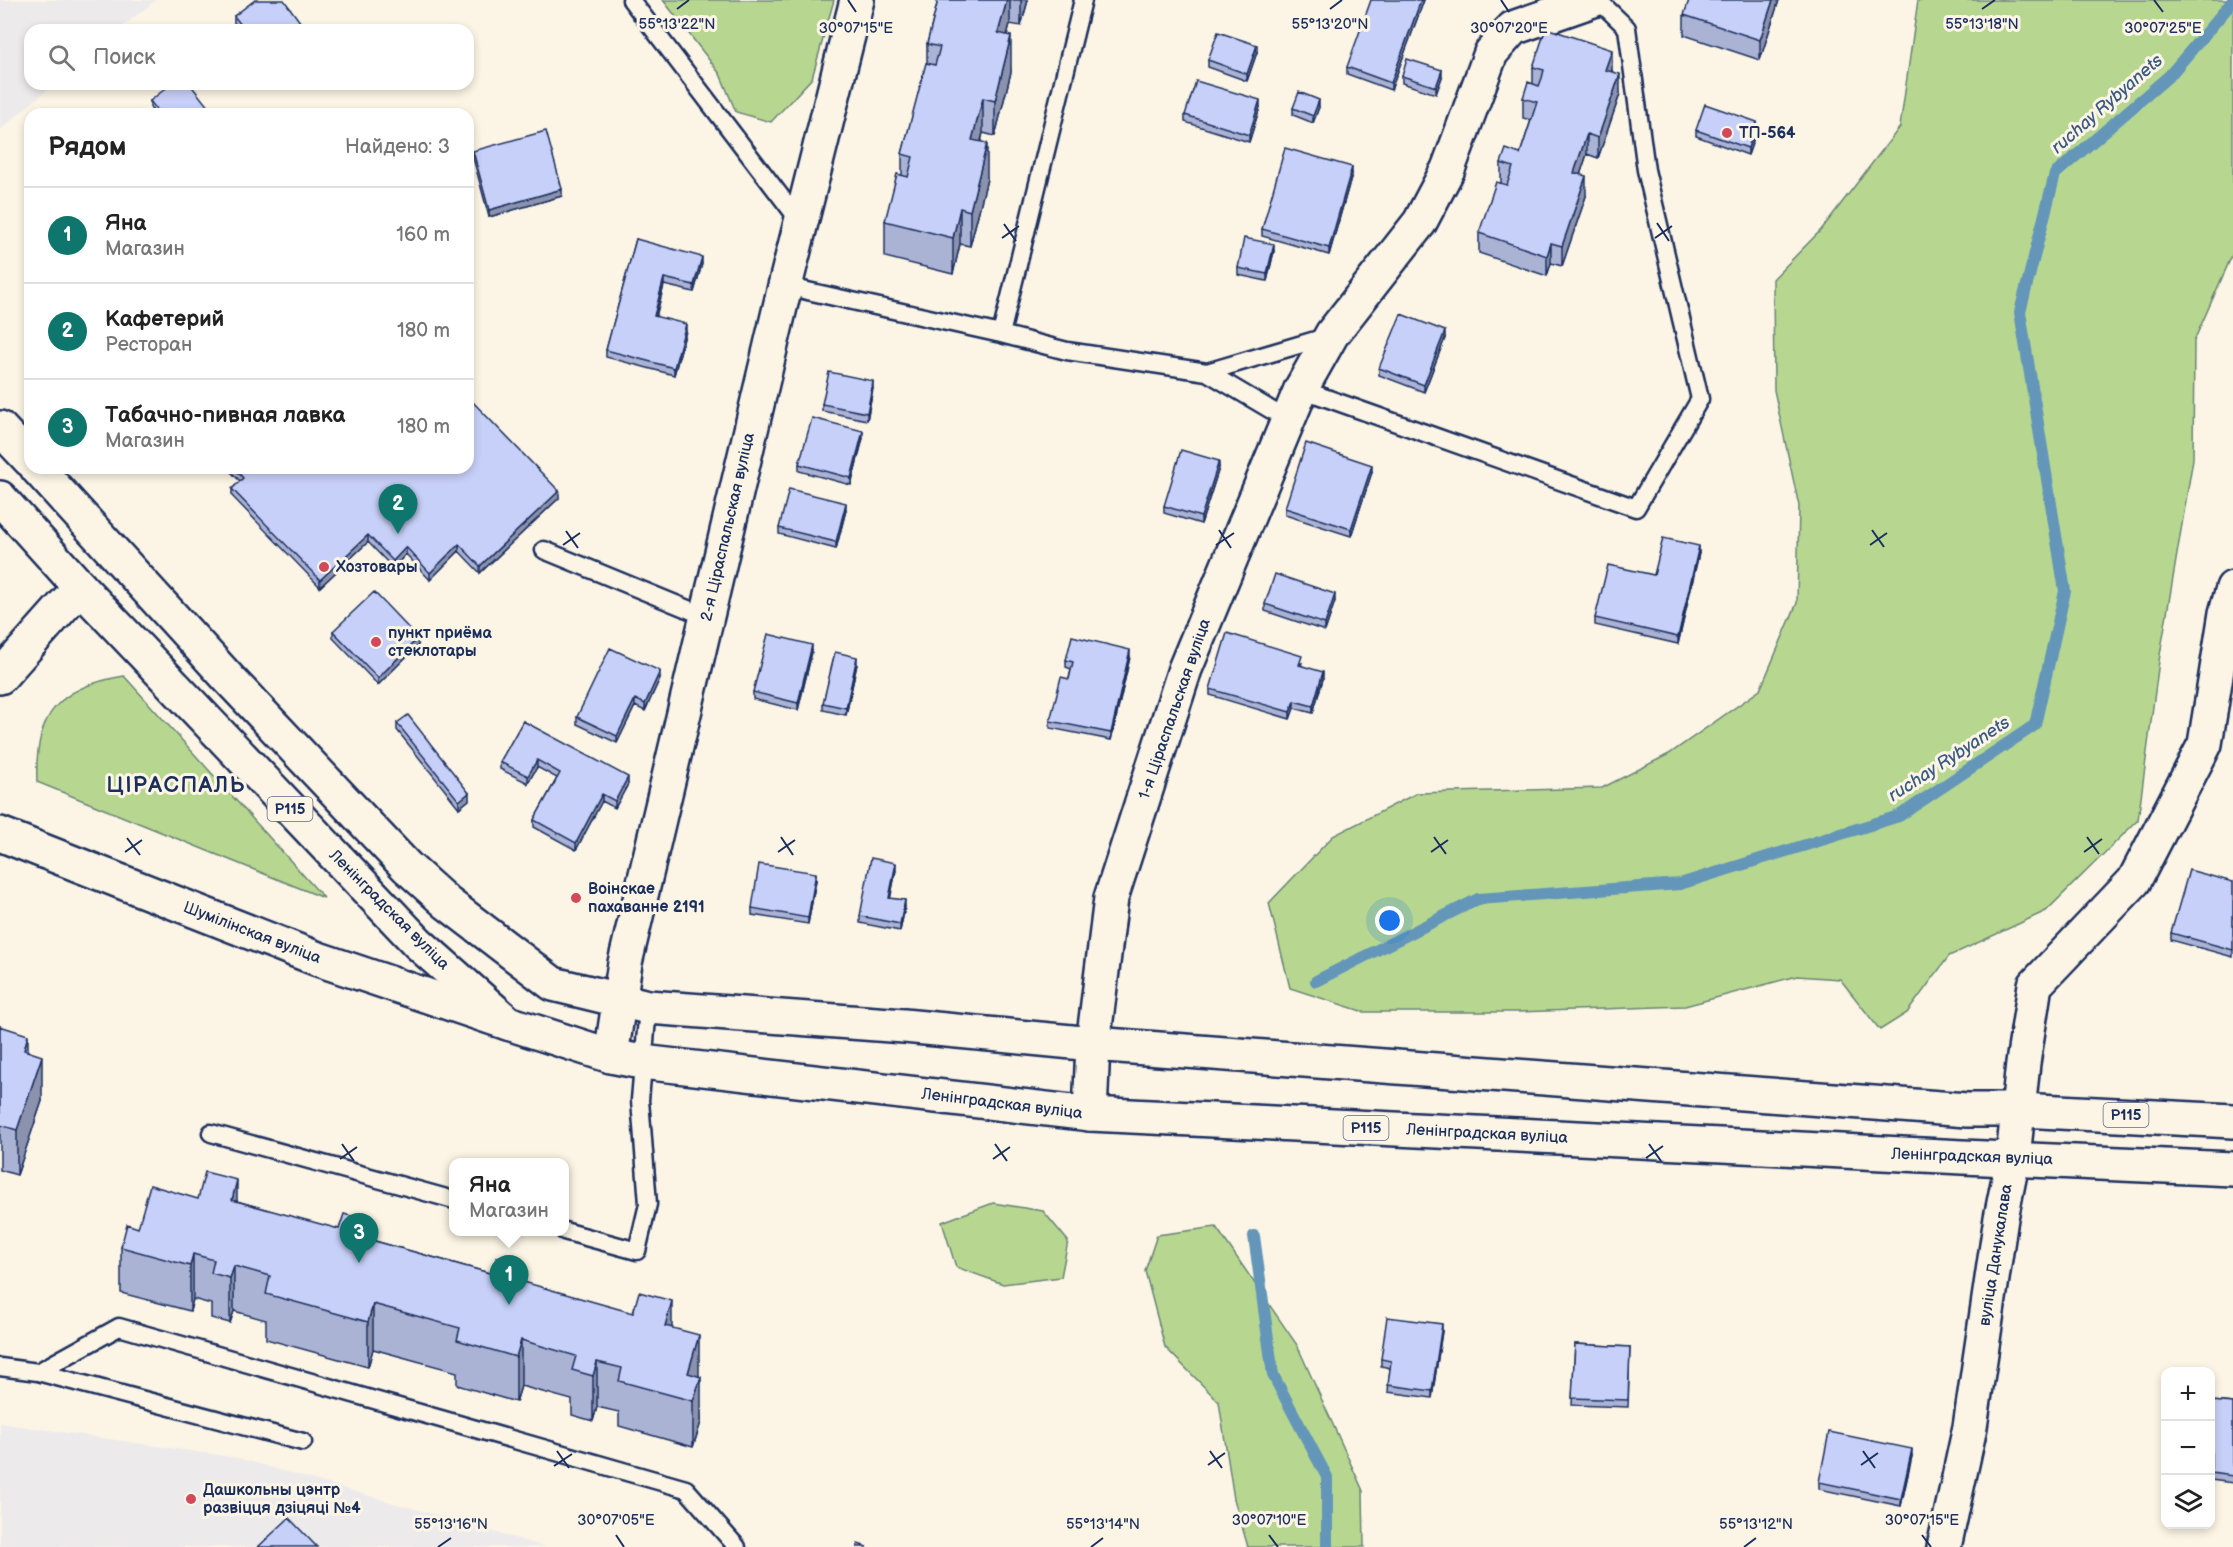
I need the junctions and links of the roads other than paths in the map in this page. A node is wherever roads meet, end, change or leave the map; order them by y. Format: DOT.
graph roads {
  1 [pos="631,0"];
  2 [pos="857,0"];
  3 [pos="1083,0"];
  4 [pos="1593,0"];
  5 [pos="1598,0"];
  6 [pos="801,223"];
  7 [pos="785,286"];
  8 [pos="1001,333"];
  9 [pos="1332,334"];
  10 [pos="1207,372"];
  11 [pos="1301,389"];
  12 [pos="1288,420"];
  13 [pos="0,428"];
  14 [pos="24,454"];
  15 [pos="43,474"];
  16 [pos="0,498"];
  17 [pos="544,550"];
  18 [pos="118,555"];
  19 [pos="80,587"];
  20 [pos="2233,588"];
  21 [pos="707,617"];
  22 [pos="0,677"];
  23 [pos="0,834"];
  24 [pos="634,1004"];
  25 [pos="508,1023"];
  26 [pos="1093,1044"];
  27 [pos="627,1059"];
  28 [pos="2019,1110"];
  29 [pos="1090,1114"];
  30 [pos="2233,1121"];
  31 [pos="211,1133"];
  32 [pos="2013,1158"];
  33 [pos="2233,1169"];
  34 [pos="449,1199"];
  35 [pos="569,1232"];
  36 [pos="0,1367"];
  37 [pos="38,1372"];
  38 [pos="303,1442"];
  39 [pos="737,1547"];
  40 [pos="1944,1547"];
  1 -- 6 [label="lane"];
  2 -- 6 [label="main road, 2-я Ціраспальская вуліца"];
  3 -- 8 [label="lane"];
  4 -- 9 [label="main road, 1-я Ціраспальская вуліца"];
  5 -- 11 [label="lane"];
  6 -- 7 [label="main road, 2-я Ціраспальская вуліца"];
  7 -- 8 [label="lane"];
  7 -- 21 [label="main road, 2-я Ціраспальская вуліца"];
  8 -- 10 [label="lane"];
  9 -- 10 [label="lane"];
  9 -- 11 [label="main road, 1-я Ціраспальская вуліца"];
  10 -- 12 [label="lane"];
  11 -- 12 [label="main road, 1-я Ціраспальская вуліца"];
  12 -- 26 [label="main road, 1-я Ціраспальская вуліца"];
  13 -- 14 [label="main road"];
  15 -- 18 [label="main road, Р115"];
  16 -- 19 [label="main road, Ленінградская вуліца / Р115"];
  17 -- 21 [label="lane"];
  18 -- 19 [label="main road"];
  18 -- 24 [label="main road, Р115"];
  19 -- 22 [label="main road"];
  19 -- 25 [label="main road, Ленінградская вуліца / Р115"];
  20 -- 28 [label="main road, вуліца Данукалава"];
  21 -- 24 [label="main road, 2-я Ціраспальская вуліца"];
  23 -- 25 [label="main road, Шумілінская вуліца"];
  24 -- 26 [label="main road, Р115"];
  24 -- 27 [label="main road, 2-я Ціраспальская вуліца"];
  25 -- 27 [label="main road, Ленінградская вуліца / Р115"];
  26 -- 28 [label="main road, Р115"];
  26 -- 29 [label="main road, 1-я Ціраспальская вуліца"];
  27 -- 29 [label="main road, Ленінградская вуліца / Р115"];
  27 -- 35 [label="lane"];
  28 -- 30 [label="main road, Р115"];
  28 -- 32 [label="main road, вуліца Данукалава"];
  29 -- 32 [label="main road, Ленінградская вуліца / Р115"];
  31 -- 34 [label="lane"];
  32 -- 33 [label="main road, Ленінградская вуліца / Р115"];
  32 -- 40 [label="main road, вуліца Данукалава"];
  36 -- 37 [label="lane"];
  37 -- 38 [label="lane"];
  37 -- 39 [label="lane"];
}
